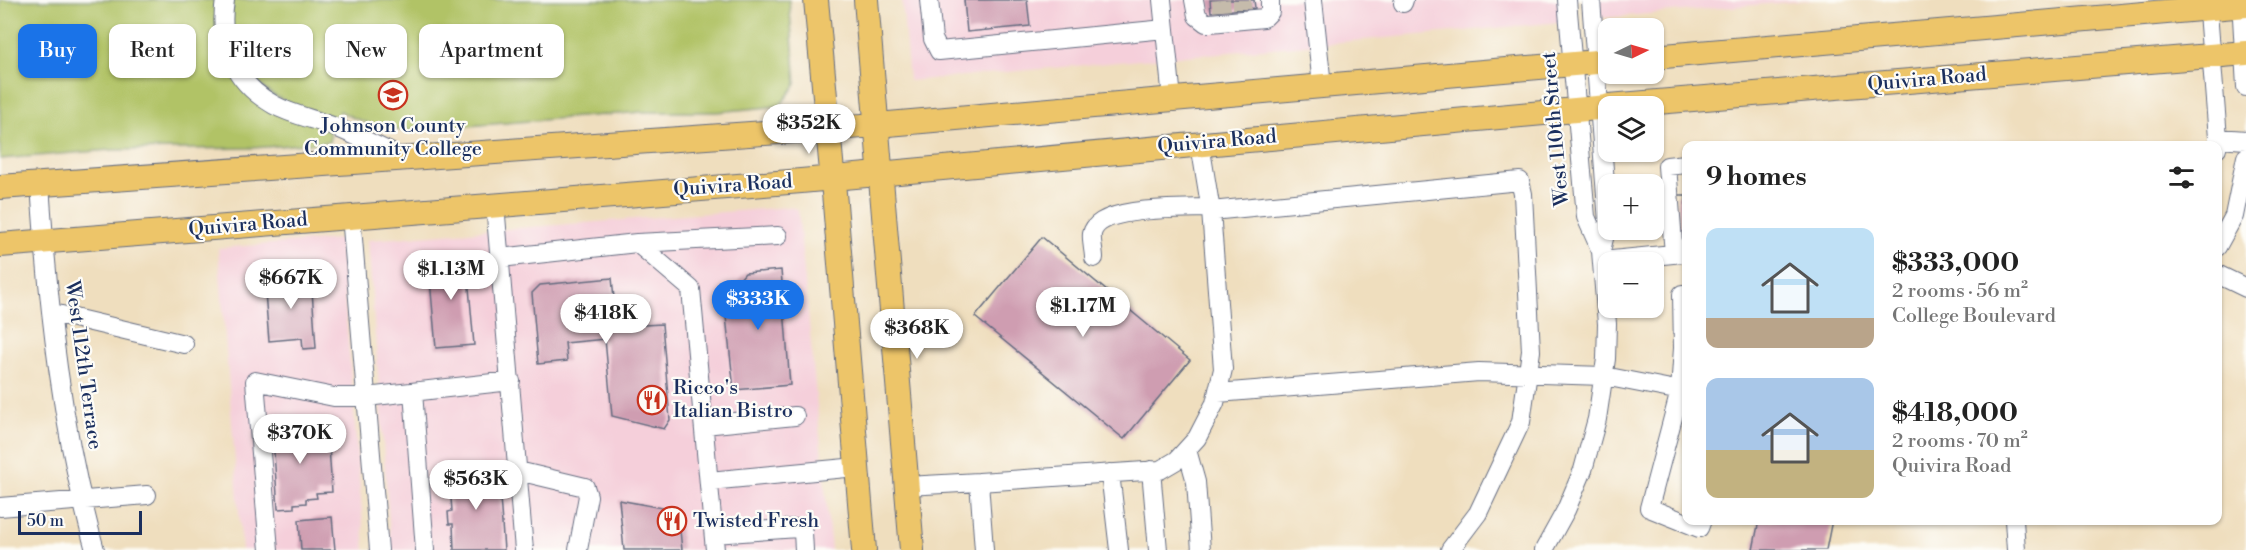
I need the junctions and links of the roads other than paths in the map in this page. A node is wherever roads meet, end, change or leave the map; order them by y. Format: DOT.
graph roads {
  1 [pos="225,0"];
  2 [pos="816,0"];
  3 [pos="866,0"];
  4 [pos="929,0"];
  5 [pos="1162,0"];
  6 [pos="1194,0"];
  7 [pos="1270,0"];
  8 [pos="1313,0"];
  9 [pos="1567,0"];
  10 [pos="1591,0"];
  11 [pos="2243,3"];
  12 [pos="2207,4"];
  13 [pos="1165,29"];
  14 [pos="1598,39"];
  15 [pos="2245,53"];
  16 [pos="1664,56"];
  17 [pos="2212,56"];
  18 [pos="1598,61"];
  19 [pos="1572,64"];
  20 [pos="1322,86"];
  21 [pos="2246,87"];
  22 [pos="1172,99"];
  23 [pos="1664,102"];
  24 [pos="1598,108"];
  25 [pos="1576,109"];
  26 [pos="877,125"];
  27 [pos="827,128"];
  28 [pos="2246,140"];
  29 [pos="2218,141"];
  30 [pos="2222,143"];
  31 [pos="1200,144"];
  32 [pos="2246,157"];
  33 [pos="404,158"];
  34 [pos="1607,162"];
  35 [pos="1682,164"];
  36 [pos="879,174"];
  37 [pos="833,178"];
  38 [pos="40,184"];
  39 [pos="0,187"];
  40 [pos="495,204"];
  41 [pos="1211,209"];
  42 [pos="351,216"];
  43 [pos="778,236"];
  44 [pos="2222,238"];
  45 [pos="44,243"];
  46 [pos="637,243"];
  47 [pos="0,245"];
  48 [pos="1599,252"];
  49 [pos="1602,252"];
  50 [pos="1664,254"];
  51 [pos="1680,254"];
  52 [pos="500,258"];
  53 [pos="1094,258"];
  54 [pos="2222,276"];
  55 [pos="2246,288"];
  56 [pos="53,313"];
  57 [pos="1606,318"];
  58 [pos="184,344"];
  59 [pos="1528,373"];
  60 [pos="1604,376"];
  61 [pos="510,381"];
  62 [pos="1682,391"];
  63 [pos="413,392"];
  64 [pos="1218,393"];
  65 [pos="1682,394"];
  66 [pos="366,397"];
  67 [pos="795,416"];
  68 [pos="704,425"];
  69 [pos="1187,450"];
  70 [pos="857,467"];
  71 [pos="1151,470"];
  72 [pos="518,471"];
  73 [pos="1110,473"];
  74 [pos="709,481"];
  75 [pos="979,482"];
  76 [pos="907,486"];
  77 [pos="147,495"];
  78 [pos="82,502"];
  79 [pos="0,507"];
  80 [pos="1682,521"];
  81 [pos="2014,525"];
  82 [pos="714,542"];
  83 [pos="95,550"];
  84 [pos="269,550"];
  85 [pos="379,550"];
  86 [pos="425,550"];
  87 [pos="524,550"];
  88 [pos="578,550"];
  89 [pos="804,550"];
  90 [pos="864,550"];
  91 [pos="912,550"];
  92 [pos="984,550"];
  93 [pos="1119,550"];
  94 [pos="1158,550"];
  95 [pos="1201,550"];
  96 [pos="1450,550"];
  97 [pos="1544,550"];
  98 [pos="2016,550"];
  1 -- 33 [label="street"];
  2 -- 27 [label="main road"];
  3 -- 26 [label="main road"];
  4 -- 13 [label="street"];
  5 -- 13 [label="street"];
  6 -- 7 [label="street"];
  8 -- 20 [label="street"];
  9 -- 19 [label="street, West 110th Street"];
  10 -- 14 [label="street, West 110th Street"];
  11 -- 12 [label="main road"];
  11 -- 15 [label="street"];
  12 -- 16 [label="main road"];
  12 -- 17 [label="street"];
  13 -- 22 [label="street"];
  15 -- 17 [label="main road, Quivira Road"];
  15 -- 21 [label="street"];
  17 -- 23 [label="main road, Quivira Road"];
  17 -- 29 [label="street"];
  18 -- 19 [label="main road"];
  19 -- 20 [label="main road"];
  19 -- 25 [label="street, West 110th Street"];
  20 -- 22 [label="main road"];
  22 -- 26 [label="main road"];
  24 -- 25 [label="main road, Quivira Road"];
  25 -- 31 [label="main road, Quivira Road"];
  25 -- 48 [label="street, West 110th Street"];
  26 -- 27 [label="main road"];
  26 -- 36 [label="main road"];
  27 -- 33 [label="main road"];
  27 -- 37 [label="main road"];
  28 -- 30 [label="street"];
  31 -- 36 [label="main road, Quivira Road"];
  31 -- 41 [label="street"];
  32 -- 44 [label="street"];
  33 -- 38 [label="main road"];
  34 -- 49 [label="street, West 110th Street"];
  35 -- 51 [label="street"];
  36 -- 37 [label="main road, Quivira Road"];
  36 -- 76 [label="main road"];
  37 -- 40 [label="main road, Quivira Road"];
  37 -- 70 [label="main road"];
  38 -- 39 [label="main road"];
  38 -- 45 [label="street, West 112th Terrace"];
  40 -- 42 [label="main road, Quivira Road"];
  40 -- 52 [label="street"];
  41 -- 53 [label="street"];
  41 -- 59 [label="street"];
  41 -- 64 [label="street"];
  42 -- 45 [label="main road, Quivira Road"];
  42 -- 66 [label="street"];
  43 -- 46 [label="street"];
  45 -- 47 [label="main road, Quivira Road"];
  45 -- 56 [label="street, West 112th Terrace"];
  46 -- 52 [label="street"];
  46 -- 68 [label="street"];
  50 -- 51 [label="street"];
  52 -- 61 [label="street"];
  54 -- 55 [label="street"];
  56 -- 58 [label="street"];
  56 -- 78 [label="street, West 112th Terrace"];
  57 -- 60 [label="street, West 110th Street"];
  59 -- 60 [label="street"];
  59 -- 64 [label="street"];
  59 -- 96 [label="street"];
  60 -- 62 [label="street"];
  60 -- 97 [label="street, West 110th Street"];
  61 -- 63 [label="street"];
  61 -- 72 [label="street"];
  63 -- 66 [label="street"];
  63 -- 86 [label="street"];
  64 -- 69 [label="street"];
  65 -- 80 [label="street"];
  66 -- 84 [label="street"];
  66 -- 85 [label="street"];
  67 -- 68 [label="street"];
  68 -- 74 [label="street"];
  69 -- 71 [label="street"];
  69 -- 95 [label="street"];
  70 -- 74 [label="street"];
  70 -- 90 [label="main road"];
  71 -- 73 [label="street"];
  71 -- 94 [label="street"];
  72 -- 87 [label="street"];
  72 -- 88 [label="street"];
  73 -- 75 [label="street"];
  73 -- 93 [label="street"];
  74 -- 82 [label="street"];
  75 -- 76 [label="street"];
  75 -- 92 [label="street"];
  76 -- 91 [label="main road"];
  77 -- 78 [label="street"];
  78 -- 79 [label="street"];
  78 -- 83 [label="street, West 112th Terrace"];
  81 -- 98 [label="street"];
  82 -- 89 [label="street"];
}
